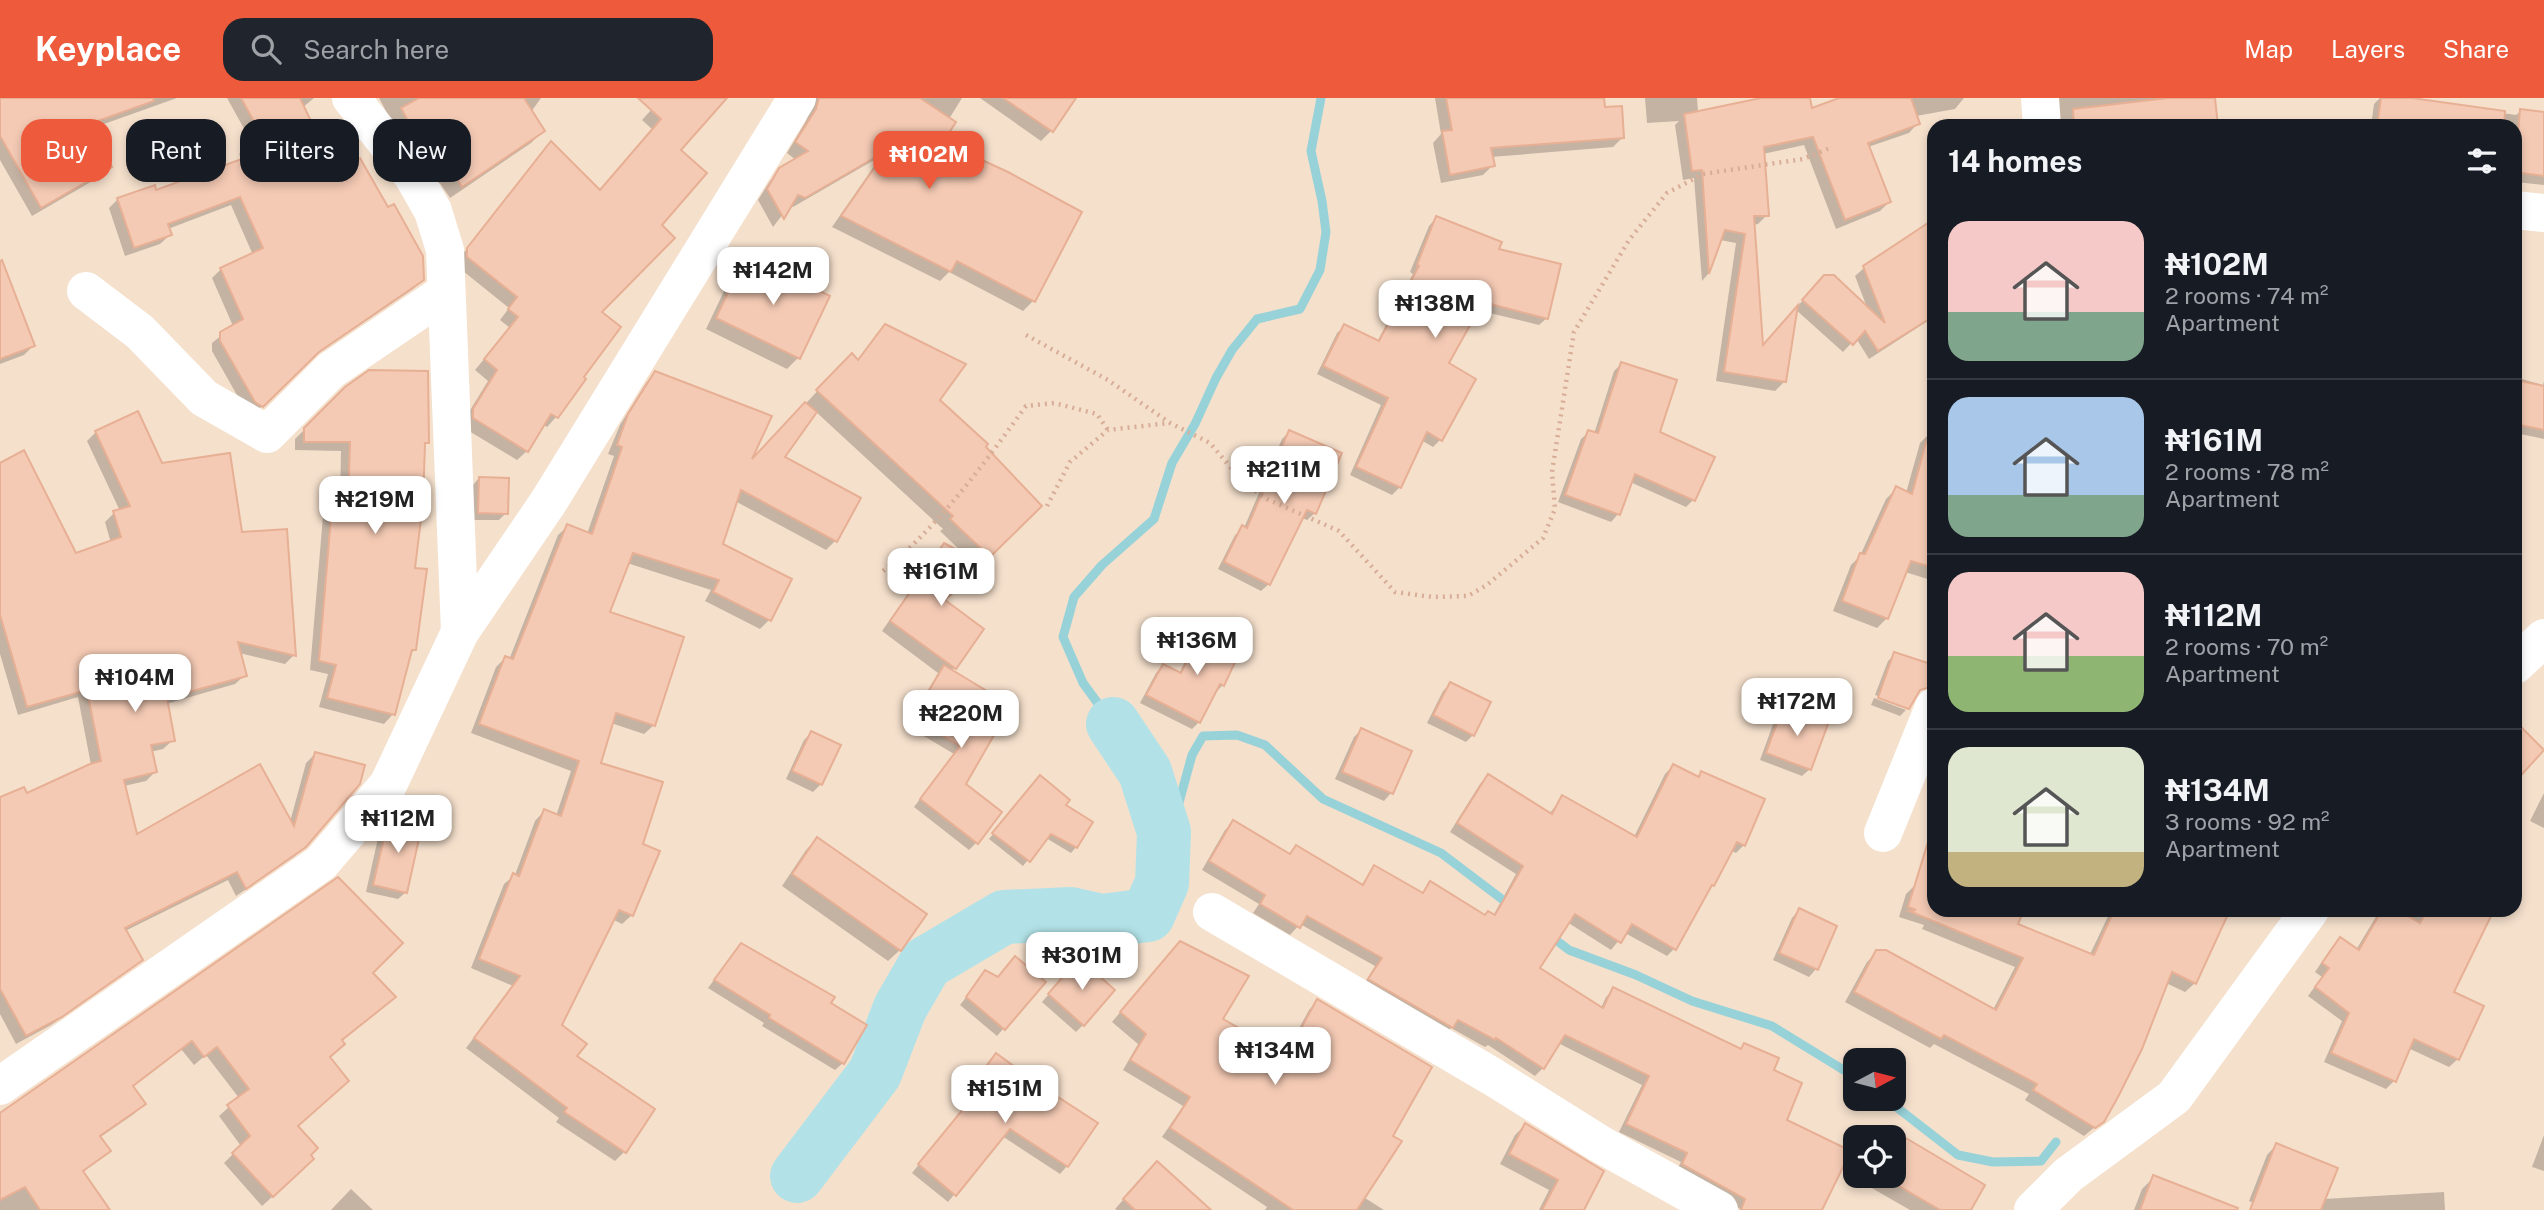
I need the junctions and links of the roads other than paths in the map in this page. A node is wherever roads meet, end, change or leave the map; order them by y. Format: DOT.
graph roads {
  1 [pos="351,98"];
  2 [pos="797,98"];
  3 [pos="2040,98"];
  4 [pos="2042,119"];
  5 [pos="2522,211"];
  6 [pos="2544,213"];
  7 [pos="86,291"];
  8 [pos="446,292"];
  9 [pos="460,632"];
  10 [pos="1927,724"];
  11 [pos="1883,833"];
  12 [pos="1212,912"];
  13 [pos="2305,917"];
  14 [pos="0,1086"];
  15 [pos="1719,1210"];
  16 [pos="2033,1210"];
  1 -- 8 [label="street"];
  2 -- 9 [label="street"];
  3 -- 4 [label="street"];
  5 -- 6 [label="street"];
  7 -- 8 [label="street"];
  8 -- 9 [label="street"];
  9 -- 14 [label="street"];
  10 -- 11 [label="street"];
  12 -- 15 [label="street"];
  13 -- 16 [label="street"];
}
